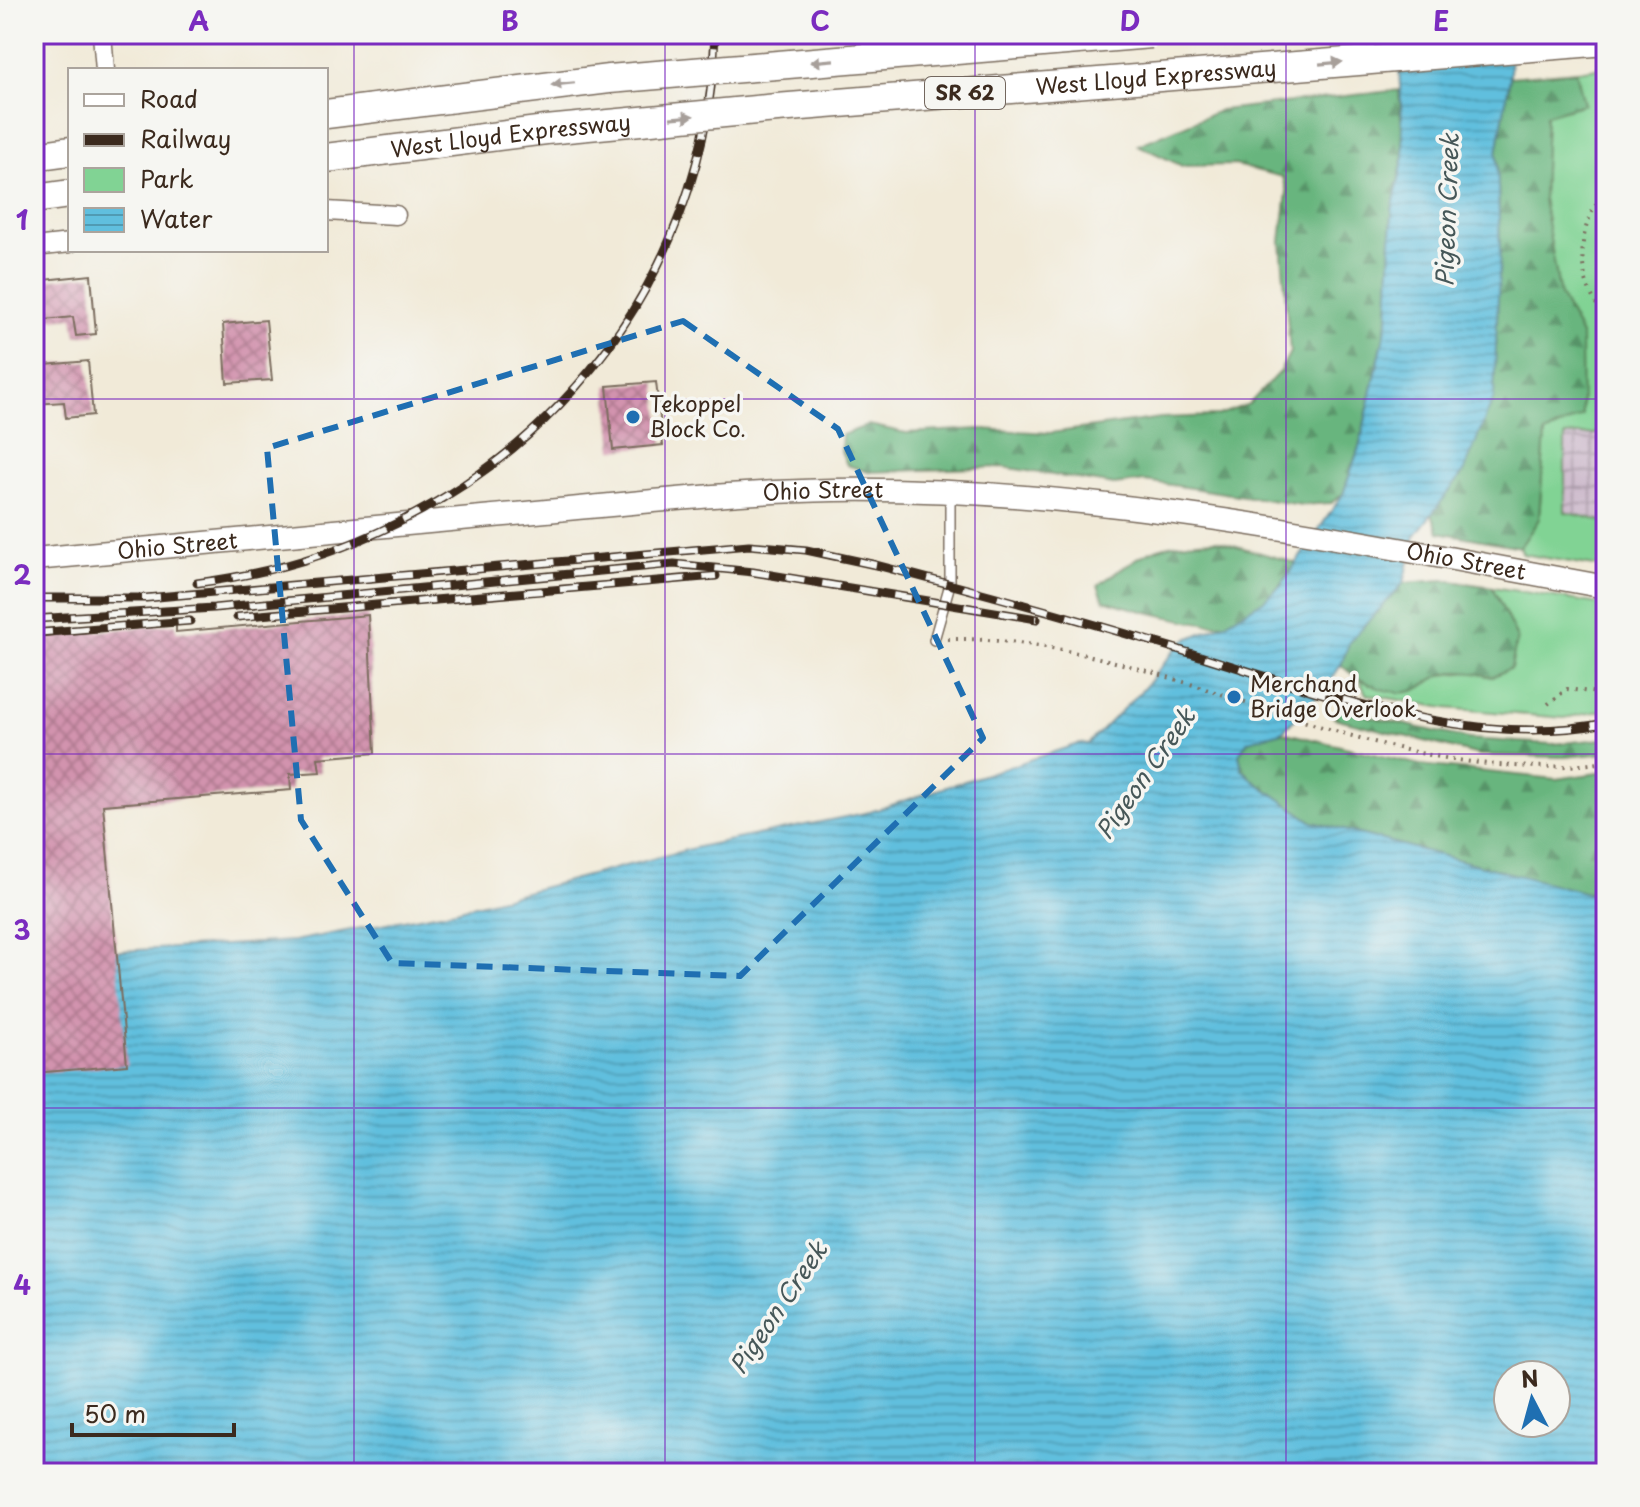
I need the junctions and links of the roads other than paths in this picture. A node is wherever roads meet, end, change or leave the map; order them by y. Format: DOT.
graph roads {
  1 [pos="102,34"];
  2 [pos="1151,34"];
  3 [pos="1606,41"];
  4 [pos="105,68"];
  5 [pos="328,114"];
  6 [pos="68,151"];
  7 [pos="34,156"];
  8 [pos="328,158"];
  9 [pos="68,194"];
  10 [pos="34,199"];
  11 [pos="328,211"];
  12 [pos="396,215"];
  13 [pos="68,243"];
  14 [pos="34,247"];
  15 [pos="950,494"];
  16 [pos="34,559"];
  17 [pos="1606,587"];
  18 [pos="934,640"];
  1 -- 4 [label="street"];
  2 -- 5 [label="highway, West Lloyd Expressway / SR 62, one-way, bridge"];
  8 -- 3 [label="highway, West Lloyd Expressway / SR 62, one-way, bridge"];
  6 -- 7 [label="highway"];
  9 -- 10 [label="highway"];
  11 -- 12 [label="street"];
  13 -- 14 [label="street"];
  15 -- 16 [label="street, Ohio Street"];
  15 -- 17 [label="street, Ohio Street"];
  15 -- 18 [label="lane"];
}
